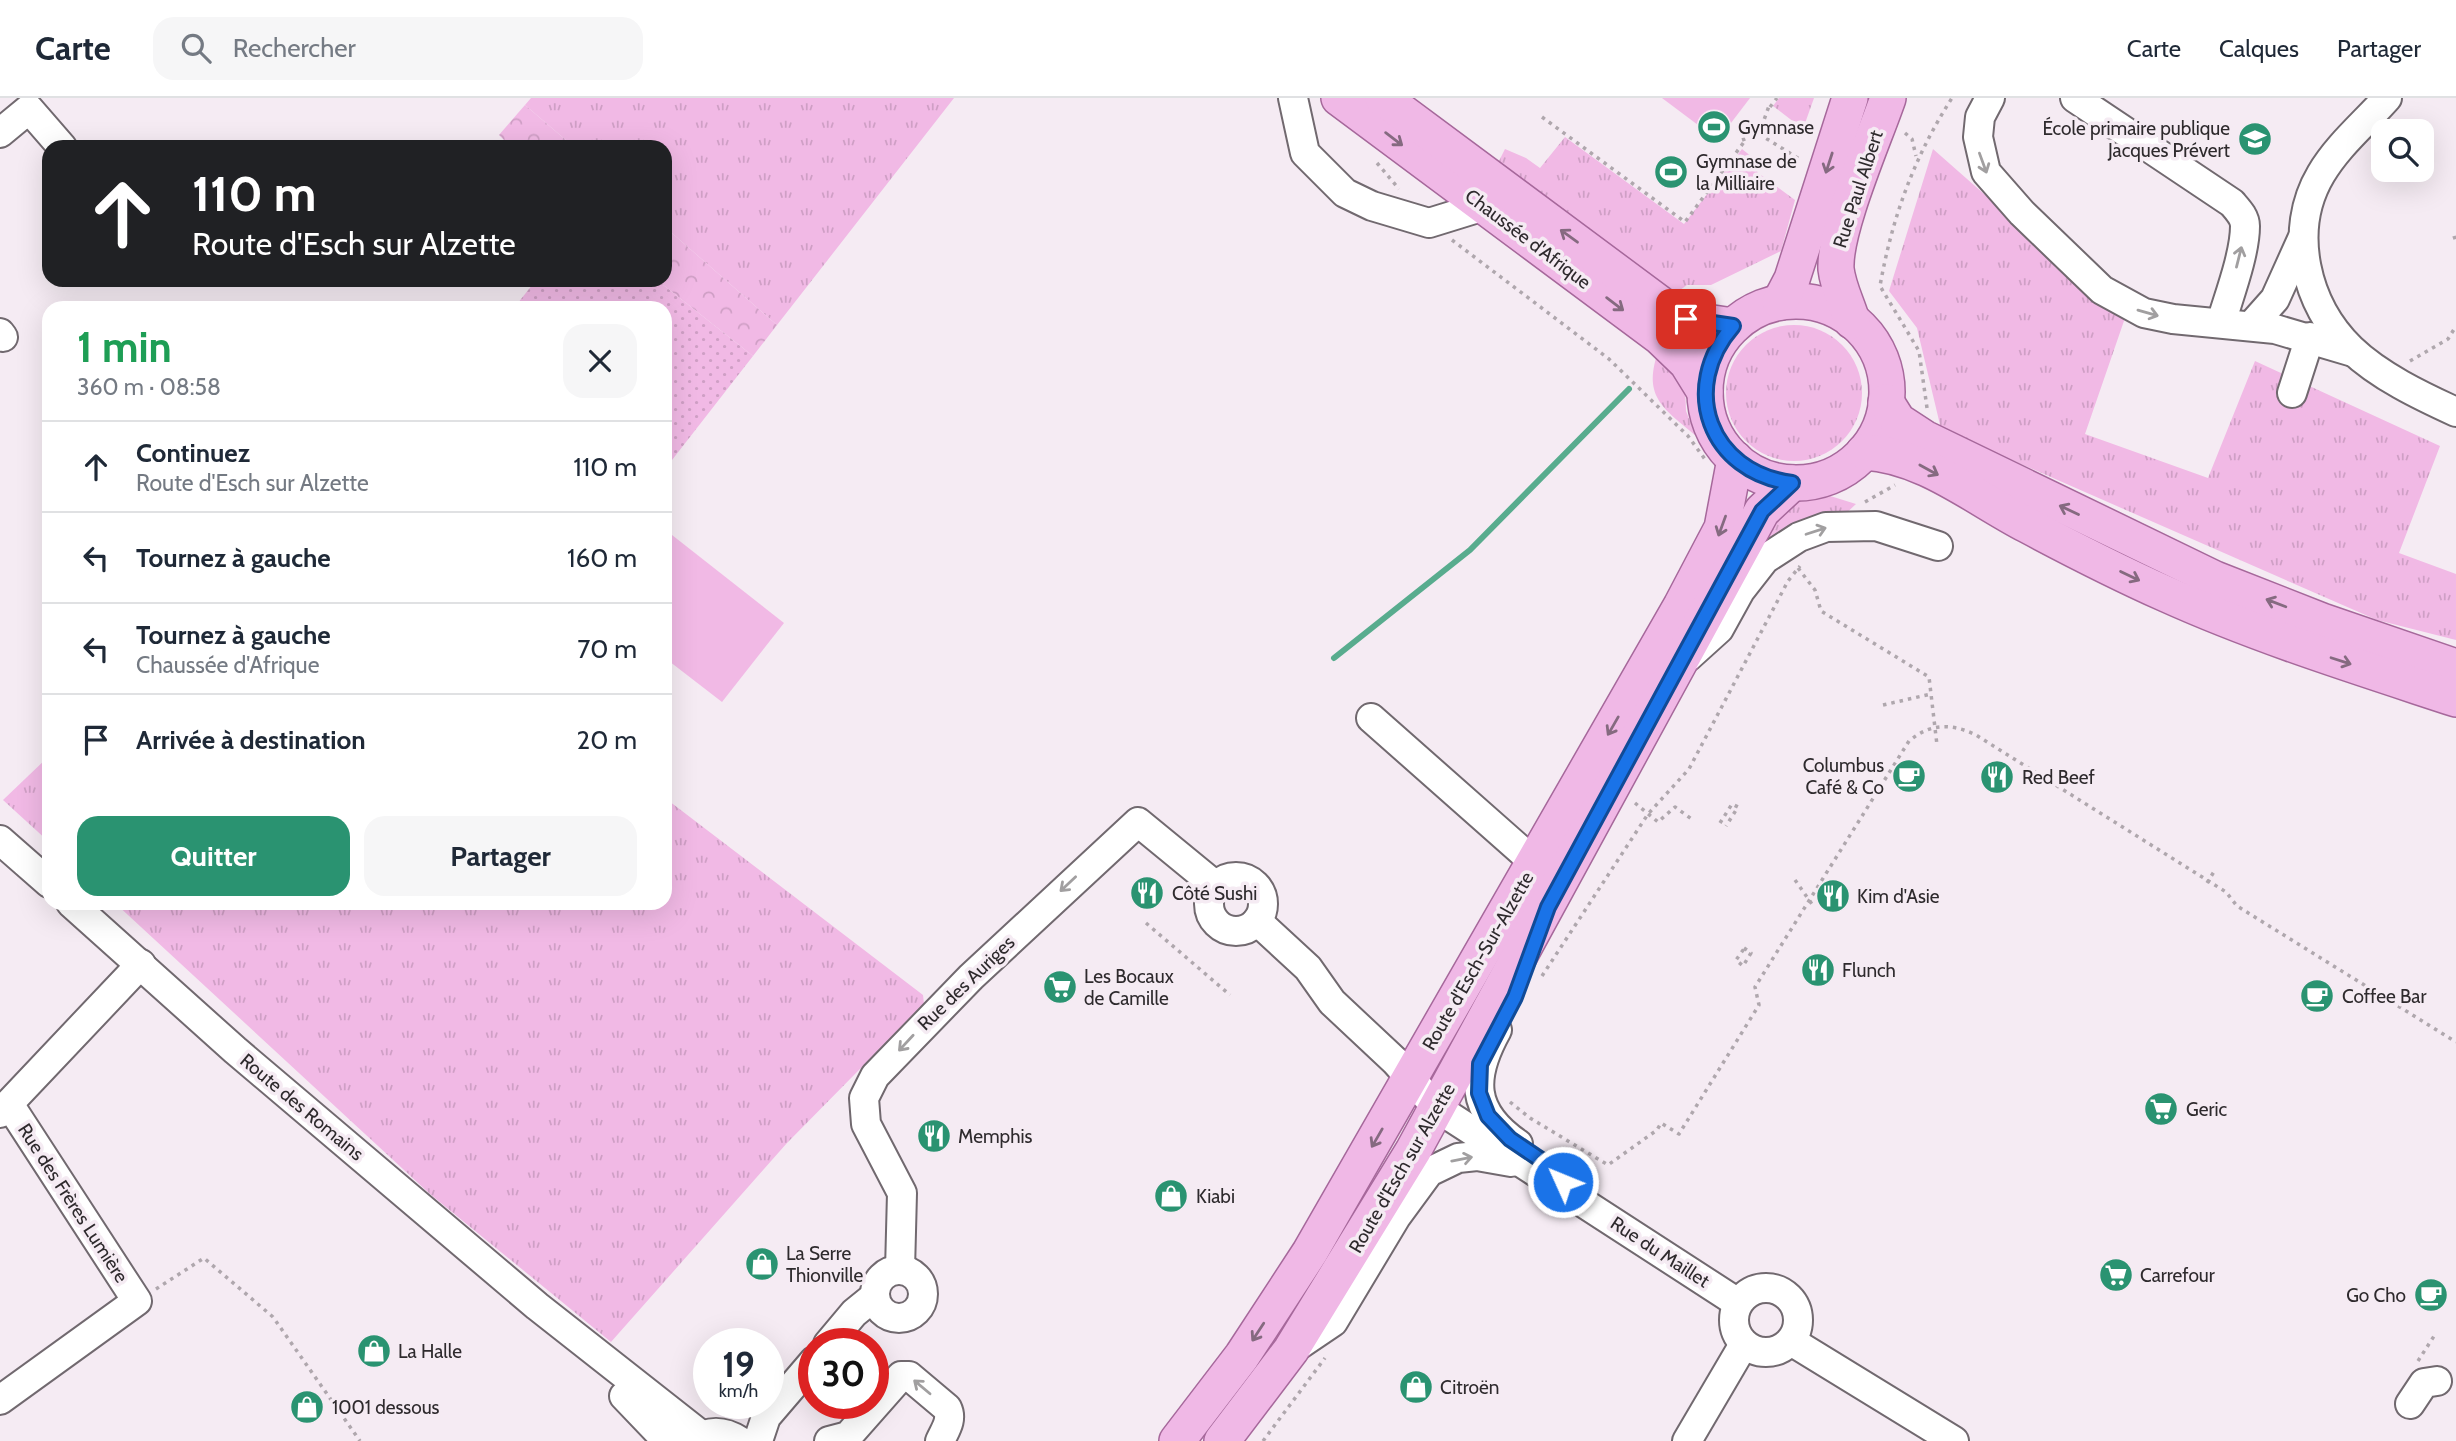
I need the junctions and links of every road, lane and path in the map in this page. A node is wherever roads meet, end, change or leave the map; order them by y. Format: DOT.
graph roads {
  1 [pos="1293,98"];
  2 [pos="1339,98"];
  3 [pos="1383,98"];
  4 [pos="1777,98"];
  5 [pos="1850,98"];
  6 [pos="1888,98"];
  7 [pos="1952,98"];
  8 [pos="1990,98"];
  9 [pos="2075,98"];
  10 [pos="2387,98"];
  11 [pos="24,103"];
  12 [pos="1542,117"];
  13 [pos="0,133"];
  14 [pos="1759,134"];
  15 [pos="56,140"];
  16 [pos="1368,153"];
  17 [pos="1809,163"];
  18 [pos="1484,206"];
  19 [pos="1429,223"];
  20 [pos="2454,236"];
  21 [pos="2303,237"];
  22 [pos="2456,242"];
  23 [pos="1780,302"];
  24 [pos="1852,321"];
  25 [pos="2221,323"];
  26 [pos="1733,326"];
  27 [pos="2251,326"];
  28 [pos="2456,326"];
  29 [pos="2309,337"];
  30 [pos="2361,357"];
  31 [pos="1705,392"];
  32 [pos="2292,393"];
  33 [pos="1886,402"];
  34 [pos="2456,412"];
  35 [pos="1919,450"];
  36 [pos="1864,452"];
  37 [pos="1722,463"];
  38 [pos="1792,483"];
  39 [pos="1841,525"];
  40 [pos="1938,546"];
  41 [pos="1806,561"];
  42 [pos="1805,574"];
  43 [pos="1683,661"];
  44 [pos="2456,667"];
  45 [pos="1931,694"];
  46 [pos="2456,699"];
  47 [pos="1883,705"];
  48 [pos="1371,718"];
  49 [pos="1935,727"];
  50 [pos="1937,745"];
  51 [pos="1612,790"];
  52 [pos="1648,814"];
  53 [pos="1693,820"];
  54 [pos="1720,823"];
  55 [pos="1726,826"];
  56 [pos="0,840"];
  57 [pos="1535,863"];
  58 [pos="2215,870"];
  59 [pos="42,877"];
  60 [pos="1795,880"];
  61 [pos="2207,882"];
  62 [pos="1216,886"];
  63 [pos="1809,901"];
  64 [pos="1548,907"];
  65 [pos="1814,907"];
  66 [pos="79,910"];
  67 [pos="1257,921"];
  68 [pos="1146,923"];
  69 [pos="1745,947"];
  70 [pos="141,964"];
  71 [pos="1535,987"];
  72 [pos="1230,995"];
  73 [pos="2456,1042"];
  74 [pos="1411,1079"];
  75 [pos="1479,1093"];
  76 [pos="5,1108"];
  77 [pos="1437,1108"];
  78 [pos="1525,1164"];
  79 [pos="1580,1200"];
  80 [pos="900,1270"];
  81 [pos="876,1296"];
  82 [pos="137,1301"];
  83 [pos="1738,1303"];
  84 [pos="537,1306"];
  85 [pos="841,1328"];
  86 [pos="1791,1341"];
  87 [pos="1744,1344"];
  88 [pos="1291,1350"];
  89 [pos="1327,1356"];
  90 [pos="2437,1381"];
  91 [pos="798,1382"];
  92 [pos="0,1400"];
  93 [pos="2410,1404"];
  94 [pos="762,1429"];
  95 [pos="715,1438"];
  96 [pos="360,1441"];
  97 [pos="667,1441"];
  98 [pos="829,1441"];
  99 [pos="940,1441"];
  100 [pos="1177,1441"];
  101 [pos="1222,1441"];
  102 [pos="1263,1441"];
  103 [pos="1687,1441"];
  104 [pos="1954,1441"];
  1 -- 19 [label="street"];
  2 -- 18 [label="main road, Chaussée d'Afrique, one-way"];
  26 -- 3 [label="main road, Chaussée d'Afrique, one-way"];
  4 -- 14 [label="path"];
  5 -- 23 [label="main road, Rue Paul Albert, one-way"];
  6 -- 24 [label="main road, Rue Paul Albert"];
  7 -- 35 [label="path"];
  8 -- 25 [label="street, one-way"];
  25 -- 9 [label="street, one-way"];
  10 -- 21 [label="street"];
  11 -- 13 [label="street"];
  11 -- 15 [label="street"];
  12 -- 14 [label="path"];
  14 -- 17 [label="path"];
  16 -- 19 [label="path"];
  18 -- 19 [label="street"];
  18 -- 31 [label="main road, Chaussée d'Afrique, one-way"];
  19 -- 37 [label="path"];
  20 -- 22 [label="path"];
  21 -- 27 [label="street"];
  21 -- 30 [label="street"];
  23 -- 24 [label="main road"];
  23 -- 26 [label="main road"];
  24 -- 33 [label="main road"];
  25 -- 27 [label="street"];
  26 -- 31 [label="main road"];
  27 -- 29 [label="street"];
  28 -- 30 [label="path"];
  29 -- 30 [label="street"];
  29 -- 32 [label="street"];
  30 -- 34 [label="street"];
  31 -- 37 [label="main road"];
  33 -- 35 [label="main road"];
  33 -- 36 [label="main road"];
  35 -- 36 [label="main road"];
  35 -- 39 [label="path"];
  44 -- 35 [label="main road, one-way"];
  35 -- 46 [label="main road, one-way"];
  36 -- 38 [label="main road"];
  37 -- 38 [label="main road"];
  37 -- 57 [label="main road, Route d'Esch-Sur-Alzette, one-way"];
  38 -- 43 [label="main road, Route d'Esch sur Alzette"];
  39 -- 40 [label="street"];
  43 -- 39 [label="street, one-way"];
  41 -- 52 [label="path"];
  42 -- 45 [label="path"];
  43 -- 51 [label="main road, Route d'Esch sur Alzette"];
  45 -- 47 [label="path"];
  45 -- 49 [label="path"];
  48 -- 57 [label="street"];
  49 -- 50 [label="path"];
  49 -- 61 [label="path"];
  49 -- 63 [label="path"];
  51 -- 52 [label="path"];
  51 -- 64 [label="main road, Route d'Esch sur Alzette"];
  52 -- 53 [label="path"];
  52 -- 71 [label="path"];
  54 -- 55 [label="path"];
  56 -- 59 [label="street"];
  57 -- 74 [label="main road, Route d'Esch-Sur-Alzette"];
  58 -- 61 [label="path"];
  60 -- 63 [label="path"];
  61 -- 73 [label="path"];
  62 -- 67 [label="street"];
  62 -- 67 [label="street"];
  62 -- 80 [label="street, Rue des Auriges, one-way"];
  63 -- 65 [label="path"];
  63 -- 75 [label="path"];
  64 -- 75 [label="street"];
  64 -- 77 [label="main road, Route d'Esch sur Alzette"];
  66 -- 70 [label="street, Route des Romains"];
  67 -- 74 [label="street"];
  68 -- 72 [label="path"];
  69 -- 69 [label="path"];
  70 -- 76 [label="street"];
  70 -- 84 [label="street, Route des Romains"];
  74 -- 77 [label="street, Rue du Maillet"];
  74 -- 100 [label="main road, Route d'Esch-Sur-Alzette, one-way"];
  75 -- 79 [label="street"];
  76 -- 82 [label="street, Rue des Frères Lumière"];
  77 -- 78 [label="street, Rue du Maillet"];
  77 -- 88 [label="main road, Route d'Esch sur Alzette"];
  78 -- 79 [label="street, Rue du Maillet"];
  88 -- 78 [label="street, one-way"];
  79 -- 83 [label="street, Rue du Maillet"];
  80 -- 81 [label="street"];
  80 -- 81 [label="street"];
  81 -- 85 [label="street"];
  82 -- 92 [label="street, Rue des Frères Lumière"];
  82 -- 96 [label="path"];
  83 -- 86 [label="street"];
  83 -- 87 [label="street"];
  84 -- 95 [label="street, Route des Romains"];
  84 -- 97 [label="street, Route des Romains"];
  86 -- 87 [label="street"];
  86 -- 104 [label="street"];
  87 -- 103 [label="street"];
  88 -- 101 [label="main road, Route d'Esch sur Alzette"];
  89 -- 102 [label="path"];
  90 -- 93 [label="street"];
  91 -- 94 [label="street"];
  94 -- 95 [label="street"];
  99 -- 98 [label="street, one-way"];
}
